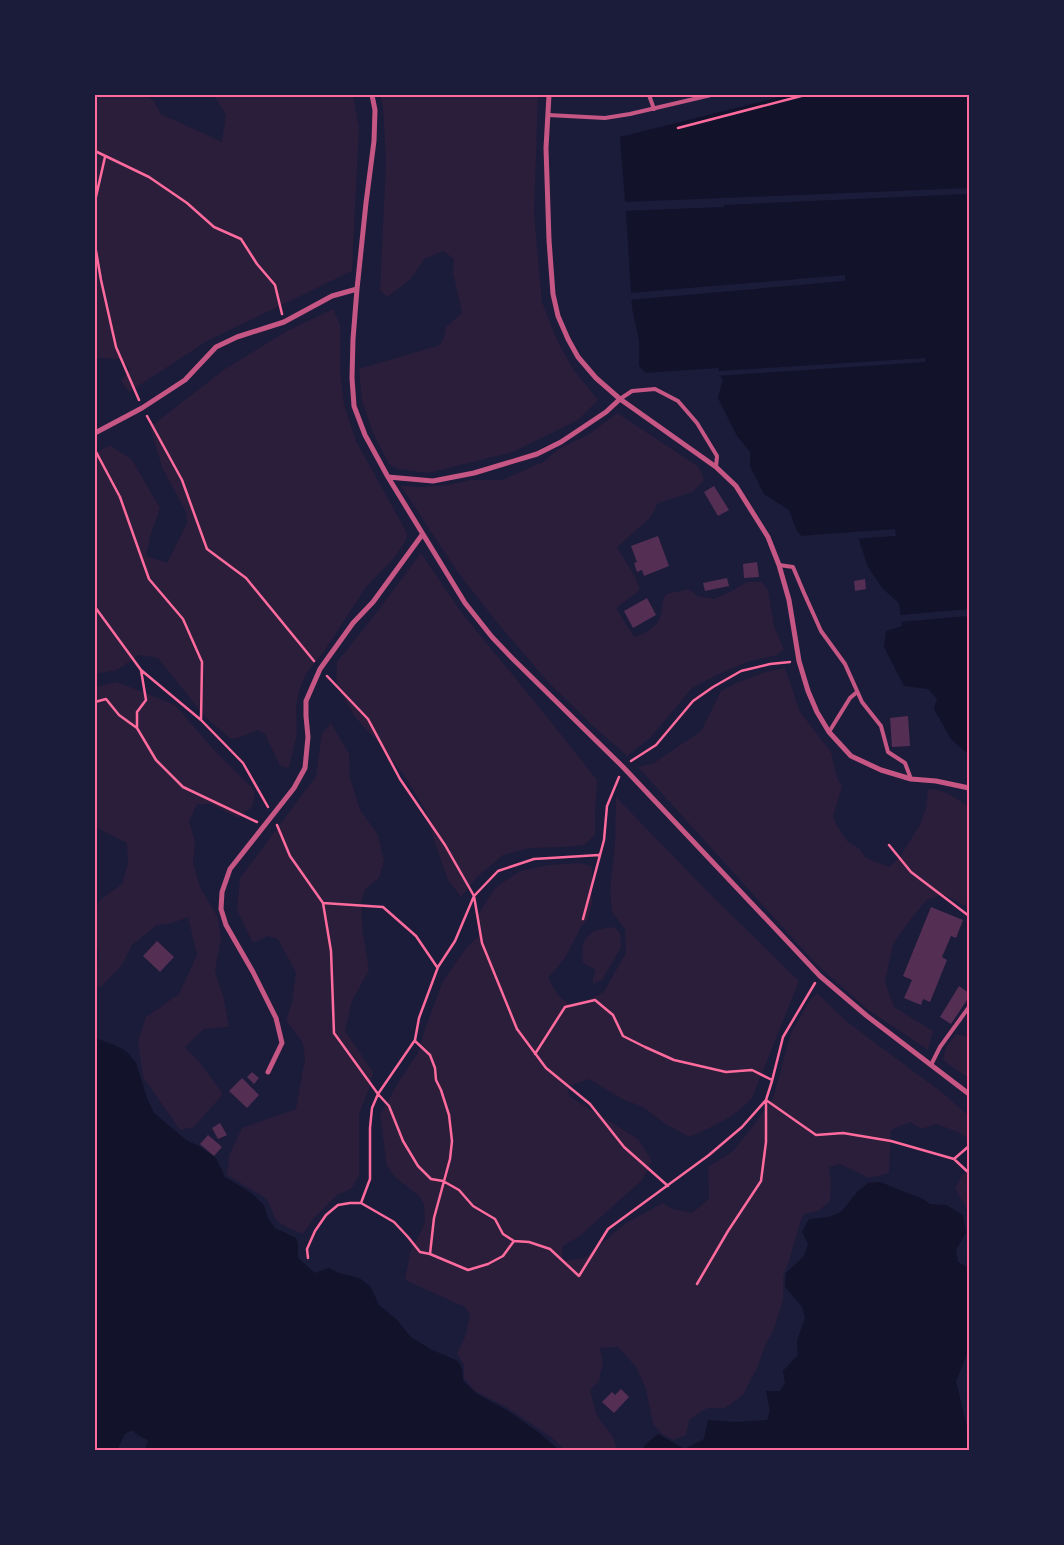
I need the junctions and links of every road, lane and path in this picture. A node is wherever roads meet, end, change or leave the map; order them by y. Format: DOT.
graph roads {
  1 [pos="372,95"];
  2 [pos="549,95"];
  3 [pos="649,95"];
  4 [pos="711,95"];
  5 [pos="806,95"];
  6 [pos="654,109"];
  7 [pos="548,115"];
  8 [pos="678,128"];
  9 [pos="95,151"];
  10 [pos="104,157"];
  11 [pos="95,201"];
  12 [pos="95,245"];
  13 [pos="357,289"];
  14 [pos="284,322"];
  15 [pos="620,399"];
  16 [pos="142,408"];
  17 [pos="95,433"];
  18 [pos="95,450"];
  19 [pos="716,467"];
  20 [pos="388,477"];
  21 [pos="422,535"];
  22 [pos="779,566"];
  23 [pos="95,607"];
  24 [pos="799,660"];
  25 [pos="320,669"];
  26 [pos="141,670"];
  27 [pos="857,692"];
  28 [pos="95,702"];
  29 [pos="201,720"];
  30 [pos="137,728"];
  31 [pos="829,732"];
  32 [pos="622,767"];
  33 [pos="911,779"];
  34 [pos="969,788"];
  35 [pos="273,816"];
  36 [pos="265,826"];
  37 [pos="889,845"];
  38 [pos="599,855"];
  39 [pos="474,896"];
  40 [pos="323,903"];
  41 [pos="969,916"];
  42 [pos="582,919"];
  43 [pos="438,967"];
  44 [pos="820,976"];
  45 [pos="969,1007"];
  46 [pos="415,1040"];
  47 [pos="535,1054"];
  48 [pos="931,1065"];
  49 [pos="268,1072"];
  50 [pos="772,1080"];
  51 [pos="378,1094"];
  52 [pos="969,1094"];
  53 [pos="766,1100"];
  54 [pos="969,1146"];
  55 [pos="954,1159"];
  56 [pos="969,1173"];
  57 [pos="443,1180"];
  58 [pos="668,1186"];
  59 [pos="361,1203"];
  60 [pos="514,1241"];
  61 [pos="430,1254"];
  62 [pos="308,1258"];
  63 [pos="697,1284"];
  1 -- 13 [label="street"];
  2 -- 7 [label="street"];
  3 -- 6 [label="lane"];
  4 -- 6 [label="lane"];
  5 -- 8 [label="path"];
  6 -- 7 [label="lane"];
  7 -- 15 [label="street"];
  9 -- 10 [label="path"];
  10 -- 11 [label="path"];
  10 -- 14 [label="path"];
  12 -- 16 [label="path"];
  13 -- 14 [label="street"];
  13 -- 20 [label="street"];
  14 -- 16 [label="street"];
  15 -- 19 [label="street"];
  15 -- 19 [label="lane"];
  15 -- 20 [label="street"];
  16 -- 17 [label="street"];
  16 -- 25 [label="path"];
  18 -- 29 [label="path"];
  19 -- 22 [label="street"];
  20 -- 21 [label="street"];
  21 -- 25 [label="street"];
  21 -- 32 [label="street"];
  22 -- 24 [label="street"];
  22 -- 27 [label="lane"];
  23 -- 26 [label="path"];
  24 -- 31 [label="street"];
  24 -- 32 [label="path"];
  25 -- 35 [label="street"];
  25 -- 39 [label="path"];
  26 -- 29 [label="path"];
  26 -- 30 [label="path"];
  27 -- 31 [label="lane"];
  27 -- 33 [label="lane"];
  28 -- 30 [label="path"];
  29 -- 35 [label="path"];
  30 -- 36 [label="path"];
  31 -- 33 [label="street"];
  32 -- 38 [label="path"];
  32 -- 44 [label="street"];
  33 -- 34 [label="street"];
  35 -- 36 [label="street"];
  35 -- 40 [label="path"];
  36 -- 49 [label="street"];
  37 -- 41 [label="path"];
  38 -- 39 [label="path"];
  38 -- 42 [label="path"];
  39 -- 43 [label="path"];
  39 -- 47 [label="path"];
  40 -- 43 [label="path"];
  40 -- 51 [label="path"];
  43 -- 46 [label="path"];
  44 -- 48 [label="street"];
  44 -- 50 [label="path"];
  45 -- 48 [label="lane"];
  46 -- 51 [label="path"];
  46 -- 57 [label="path"];
  47 -- 50 [label="path"];
  47 -- 58 [label="path"];
  48 -- 52 [label="street"];
  50 -- 53 [label="path"];
  51 -- 57 [label="path"];
  51 -- 59 [label="path"];
  53 -- 55 [label="path"];
  53 -- 58 [label="path"];
  53 -- 63 [label="path"];
  54 -- 55 [label="path"];
  55 -- 56 [label="path"];
  57 -- 60 [label="path"];
  57 -- 61 [label="path"];
  58 -- 60 [label="path"];
  59 -- 61 [label="path"];
  59 -- 62 [label="path"];
  60 -- 61 [label="path"];
}
